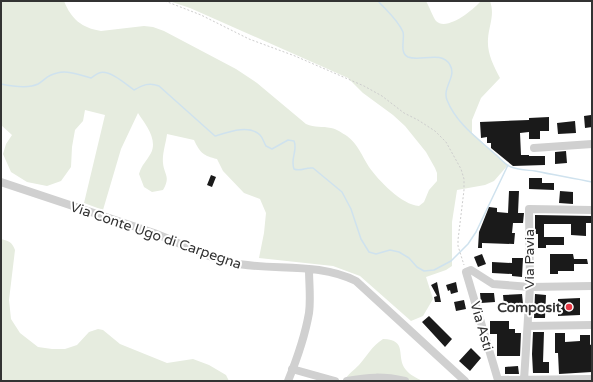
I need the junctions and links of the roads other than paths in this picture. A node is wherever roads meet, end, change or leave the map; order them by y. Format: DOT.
graph roads {
  1 [pos="592,144"];
  2 [pos="534,148"];
  3 [pos="1,182"];
  4 [pos="592,210"];
  5 [pos="309,269"];
  6 [pos="592,286"];
  7 [pos="530,287"];
  8 [pos="592,325"];
  9 [pos="528,326"];
  10 [pos="292,369"];
  11 [pos="592,379"];
  12 [pos="498,380"];
  13 [pos="524,380"];
  14 [pos="288,381"];
  15 [pos="335,381"];
  16 [pos="347,381"];
  17 [pos="405,381"];
  18 [pos="465,381"];
  1 -- 2 [label="street"];
  3 -- 5 [label="street, Via Conte Ugo di Carpegna"];
  4 -- 7 [label="street, Via Pavia"];
  5 -- 10 [label="street"];
  5 -- 18 [label="street, Via Conte Ugo di Carpegna"];
  6 -- 7 [label="street"];
  7 -- 9 [label="street, Via Pavia"];
  7 -- 12 [label="street, Via Asti"];
  8 -- 9 [label="street"];
  9 -- 13 [label="street, Via Pavia"];
  10 -- 14 [label="street"];
  10 -- 15 [label="street"];
  11 -- 13 [label="street"];
  12 -- 13 [label="street"];
  16 -- 17 [label="street"];
}
